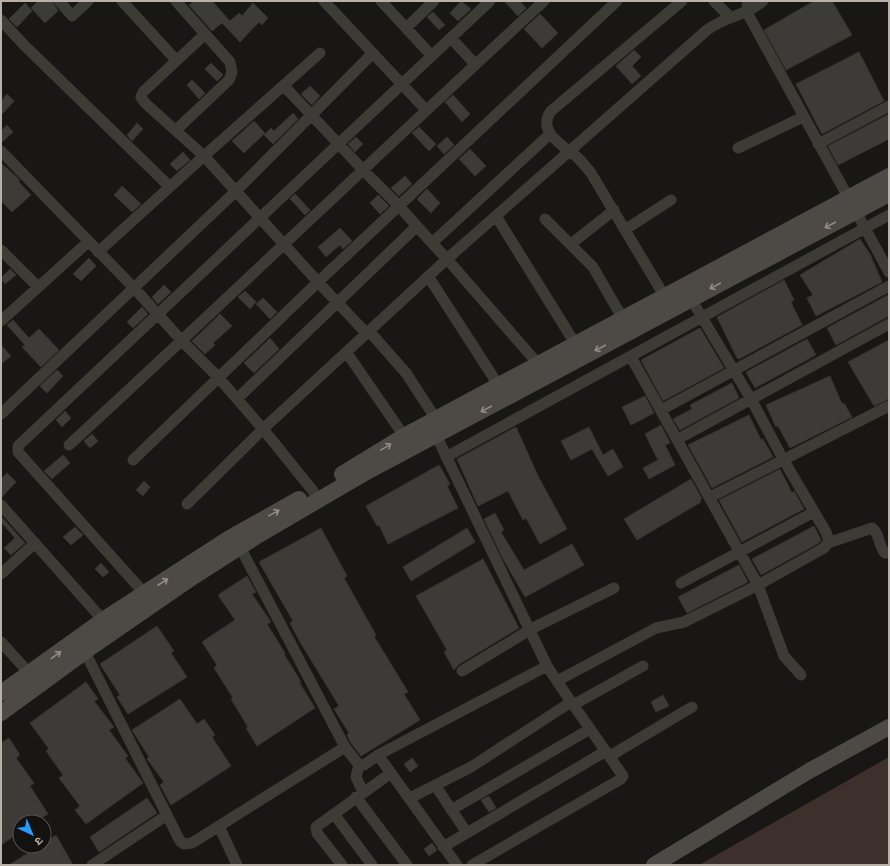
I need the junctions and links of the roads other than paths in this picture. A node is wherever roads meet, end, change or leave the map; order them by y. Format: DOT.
graph roads {
  1 [pos="59,1"];
  2 [pos="88,1"];
  3 [pos="122,1"];
  4 [pos="324,1"];
  5 [pos="381,1"];
  6 [pos="434,1"];
  7 [pos="490,1"];
  8 [pos="544,1"];
  9 [pos="617,1"];
  10 [pos="682,1"];
  11 [pos="714,1"];
  12 [pos="763,1"];
  13 [pos="178,2"];
  14 [pos="748,6"];
  15 [pos="730,17"];
  16 [pos="1,20"];
  17 [pos="406,28"];
  18 [pos="204,35"];
  19 [pos="451,38"];
  20 [pos="320,53"];
  21 [pos="373,53"];
  22 [pos="432,56"];
  23 [pos="176,60"];
  24 [pos="475,64"];
  25 [pos="402,85"];
  26 [pos="284,86"];
  27 [pos="889,106"];
  28 [pos="426,110"];
  29 [pos="312,115"];
  30 [pos="803,116"];
  31 [pos="176,130"];
  32 [pos="550,134"];
  33 [pos="340,144"];
  34 [pos="818,144"];
  35 [pos="738,148"];
  36 [pos="569,150"];
  37 [pos="1,151"];
  38 [pos="204,156"];
  39 [pos="363,169"];
  40 [pos="889,176"];
  41 [pos="170,187"];
  42 [pos="235,192"];
  43 [pos="889,194"];
  44 [pos="671,200"];
  45 [pos="399,206"];
  46 [pos="851,206"];
  47 [pos="614,210"];
  48 [pos="889,215"];
  49 [pos="496,216"];
  50 [pos="259,217"];
  51 [pos="545,219"];
  52 [pos="417,226"];
  53 [pos="626,229"];
  54 [pos="864,229"];
  55 [pos="88,242"];
  56 [pos="432,243"];
  57 [pos="283,244"];
  58 [pos="571,244"];
  59 [pos="1,250"];
  60 [pos="98,252"];
  61 [pos="447,259"];
  62 [pos="889,272"];
  63 [pos="428,276"];
  64 [pos="318,282"];
  65 [pos="37,286"];
  66 [pos="889,286"];
  67 [pos="135,288"];
  68 [pos="687,293"];
  69 [pos="665,297"];
  70 [pos="338,303"];
  71 [pos="158,313"];
  72 [pos="701,317"];
  73 [pos="624,319"];
  74 [pos="1,321"];
  75 [pos="889,324"];
  76 [pos="368,333"];
  77 [pos="182,341"];
  78 [pos="576,345"];
  79 [pos="347,353"];
  80 [pos="631,357"];
  81 [pos="539,365"];
  82 [pos="734,370"];
  83 [pos="218,377"];
  84 [pos="499,386"];
  85 [pos="236,399"];
  86 [pos="751,399"];
  87 [pos="889,406"];
  88 [pos="661,410"];
  89 [pos="1,414"];
  90 [pos="436,427"];
  91 [pos="263,429"];
  92 [pos="404,436"];
  93 [pos="678,439"];
  94 [pos="69,445"];
  95 [pos="446,457"];
  96 [pos="783,459"];
  97 [pos="133,460"];
  98 [pos="315,496"];
  99 [pos="710,497"];
  100 [pos="187,504"];
  101 [pos="1,505"];
  102 [pos="814,512"];
  103 [pos="35,543"];
  104 [pos="828,543"];
  105 [pos="240,547"];
  106 [pos="740,551"];
  107 [pos="889,553"];
  108 [pos="1,574"];
  109 [pos="681,583"];
  110 [pos="758,585"];
  111 [pos="614,588"];
  112 [pos="145,594"];
  113 [pos="103,620"];
  114 [pos="530,630"];
  115 [pos="1,642"];
  116 [pos="85,652"];
  117 [pos="548,666"];
  118 [pos="643,666"];
  119 [pos="462,671"];
  120 [pos="30,674"];
  121 [pos="801,675"];
  122 [pos="557,681"];
  123 [pos="1,693"];
  124 [pos="572,703"];
  125 [pos="692,707"];
  126 [pos="1,713"];
  127 [pos="889,727"];
  128 [pos="590,729"];
  129 [pos="345,747"];
  130 [pos="608,753"];
  131 [pos="378,755"];
  132 [pos="359,765"];
  133 [pos="391,773"];
  134 [pos="435,786"];
  135 [pos="359,794"];
  136 [pos="410,798"];
  137 [pos="451,810"];
  138 [pos="334,814"];
  139 [pos="167,815"];
  140 [pos="219,826"];
  141 [pos="466,833"];
  142 [pos="443,847"];
  143 [pos="92,865"];
  144 [pos="237,865"];
  145 [pos="342,865"];
  146 [pos="372,865"];
  147 [pos="407,865"];
  148 [pos="457,865"];
  149 [pos="472,865"];
  150 [pos="654,865"];
  1 -- 2 [label="street"];
  3 -- 23 [label="street"];
  4 -- 21 [label="street"];
  5 -- 17 [label="street"];
  6 -- 17 [label="street"];
  7 -- 19 [label="street"];
  8 -- 24 [label="street"];
  9 -- 45 [label="street"];
  10 -- 32 [label="street"];
  11 -- 15 [label="street"];
  12 -- 14 [label="street"];
  13 -- 18 [label="street"];
  14 -- 15 [label="street"];
  14 -- 30 [label="street"];
  15 -- 36 [label="street"];
  16 -- 41 [label="street"];
  17 -- 22 [label="street"];
  18 -- 23 [label="street"];
  18 -- 31 [label="street"];
  19 -- 22 [label="street"];
  19 -- 24 [label="street"];
  20 -- 26 [label="street"];
  21 -- 25 [label="street"];
  21 -- 29 [label="street"];
  22 -- 25 [label="street"];
  23 -- 31 [label="street"];
  24 -- 28 [label="street"];
  25 -- 28 [label="street"];
  25 -- 33 [label="street"];
  26 -- 29 [label="street"];
  26 -- 38 [label="street"];
  27 -- 34 [label="street"];
  28 -- 39 [label="street"];
  29 -- 33 [label="street"];
  29 -- 42 [label="street"];
  30 -- 34 [label="street"];
  30 -- 35 [label="street"];
  31 -- 38 [label="street"];
  32 -- 36 [label="street"];
  32 -- 56 [label="street"];
  33 -- 39 [label="street"];
  33 -- 50 [label="street"];
  34 -- 46 [label="street"];
  36 -- 47 [label="street"];
  36 -- 49 [label="street"];
  37 -- 55 [label="street"];
  38 -- 41 [label="street"];
  38 -- 42 [label="street"];
  39 -- 45 [label="street"];
  39 -- 57 [label="street"];
  40 -- 46 [label="street"];
  41 -- 60 [label="street"];
  42 -- 50 [label="street"];
  42 -- 67 [label="street"];
  43 -- 46 [label="street"];
  44 -- 53 [label="street"];
  45 -- 52 [label="street"];
  45 -- 64 [label="street"];
  46 -- 54 [label="street"];
  46 -- 68 [label="street"];
  47 -- 53 [label="street"];
  47 -- 58 [label="street"];
  48 -- 54 [label="street"];
  49 -- 61 [label="street"];
  49 -- 78 [label="street"];
  50 -- 57 [label="street"];
  50 -- 71 [label="street"];
  51 -- 58 [label="street"];
  52 -- 56 [label="street"];
  52 -- 70 [label="street"];
  53 -- 69 [label="street"];
  54 -- 62 [label="street"];
  54 -- 72 [label="street"];
  55 -- 60 [label="street"];
  55 -- 65 [label="street"];
  56 -- 61 [label="street"];
  57 -- 64 [label="street"];
  57 -- 77 [label="street"];
  58 -- 73 [label="street"];
  59 -- 65 [label="street"];
  60 -- 67 [label="street"];
  61 -- 63 [label="street"];
  61 -- 81 [label="street"];
  63 -- 76 [label="street"];
  63 -- 84 [label="street"];
  64 -- 70 [label="street"];
  64 -- 83 [label="street"];
  65 -- 74 [label="street"];
  66 -- 82 [label="street"];
  67 -- 71 [label="street"];
  67 -- 89 [label="street"];
  68 -- 69 [label="street"];
  68 -- 72 [label="street"];
  68 -- 90 [label="street, one-way"];
  69 -- 73 [label="street"];
  70 -- 76 [label="street"];
  70 -- 85 [label="street"];
  71 -- 77 [label="street"];
  71 -- 112 [label="street"];
  72 -- 80 [label="street"];
  72 -- 82 [label="street"];
  73 -- 78 [label="street"];
  75 -- 86 [label="street"];
  76 -- 79 [label="street"];
  76 -- 90 [label="street"];
  77 -- 83 [label="street"];
  77 -- 94 [label="street"];
  78 -- 81 [label="street"];
  79 -- 91 [label="street"];
  79 -- 92 [label="street"];
  80 -- 88 [label="street"];
  80 -- 95 [label="street"];
  81 -- 84 [label="street"];
  82 -- 86 [label="street"];
  82 -- 88 [label="street"];
  83 -- 85 [label="street"];
  83 -- 97 [label="street"];
  84 -- 90 [label="street"];
  85 -- 91 [label="street"];
  86 -- 93 [label="street"];
  86 -- 96 [label="street"];
  87 -- 96 [label="street"];
  88 -- 93 [label="street"];
  90 -- 92 [label="street"];
  90 -- 95 [label="street"];
  90 -- 98 [label="street"];
  91 -- 98 [label="street"];
  91 -- 100 [label="street"];
  98 -- 92 [label="street, one-way"];
  93 -- 99 [label="street"];
  95 -- 114 [label="street"];
  96 -- 99 [label="street"];
  96 -- 102 [label="street"];
  98 -- 105 [label="street"];
  112 -- 98 [label="street, one-way"];
  99 -- 106 [label="street"];
  101 -- 103 [label="street"];
  102 -- 104 [label="street"];
  102 -- 106 [label="street"];
  103 -- 108 [label="street"];
  103 -- 113 [label="street"];
  104 -- 107 [label="street"];
  104 -- 110 [label="street"];
  105 -- 116 [label="street"];
  105 -- 129 [label="street"];
  106 -- 109 [label="street"];
  106 -- 110 [label="street"];
  110 -- 121 [label="street"];
  110 -- 122 [label="street"];
  111 -- 114 [label="street"];
  112 -- 113 [label="street"];
  120 -- 113 [label="street, one-way"];
  114 -- 117 [label="street"];
  114 -- 119 [label="street"];
  115 -- 120 [label="street"];
  116 -- 126 [label="street"];
  116 -- 139 [label="street"];
  117 -- 122 [label="street"];
  117 -- 131 [label="street"];
  118 -- 124 [label="street"];
  120 -- 123 [label="street"];
  122 -- 124 [label="street"];
  124 -- 128 [label="street"];
  124 -- 134 [label="street"];
  125 -- 130 [label="street"];
  127 -- 150 [label="street"];
  128 -- 130 [label="street"];
  128 -- 137 [label="street"];
  129 -- 132 [label="street"];
  129 -- 140 [label="street"];
  130 -- 141 [label="street"];
  130 -- 149 [label="street"];
  131 -- 132 [label="street"];
  131 -- 133 [label="street"];
  132 -- 135 [label="street"];
  133 -- 135 [label="street"];
  133 -- 136 [label="street"];
  134 -- 136 [label="street"];
  134 -- 137 [label="street"];
  135 -- 138 [label="street"];
  135 -- 147 [label="street"];
  136 -- 142 [label="street"];
  137 -- 141 [label="street"];
  138 -- 145 [label="street"];
  138 -- 146 [label="street"];
  139 -- 140 [label="street"];
  139 -- 143 [label="street"];
  140 -- 144 [label="street"];
  141 -- 142 [label="street"];
  142 -- 148 [label="street"];
}
